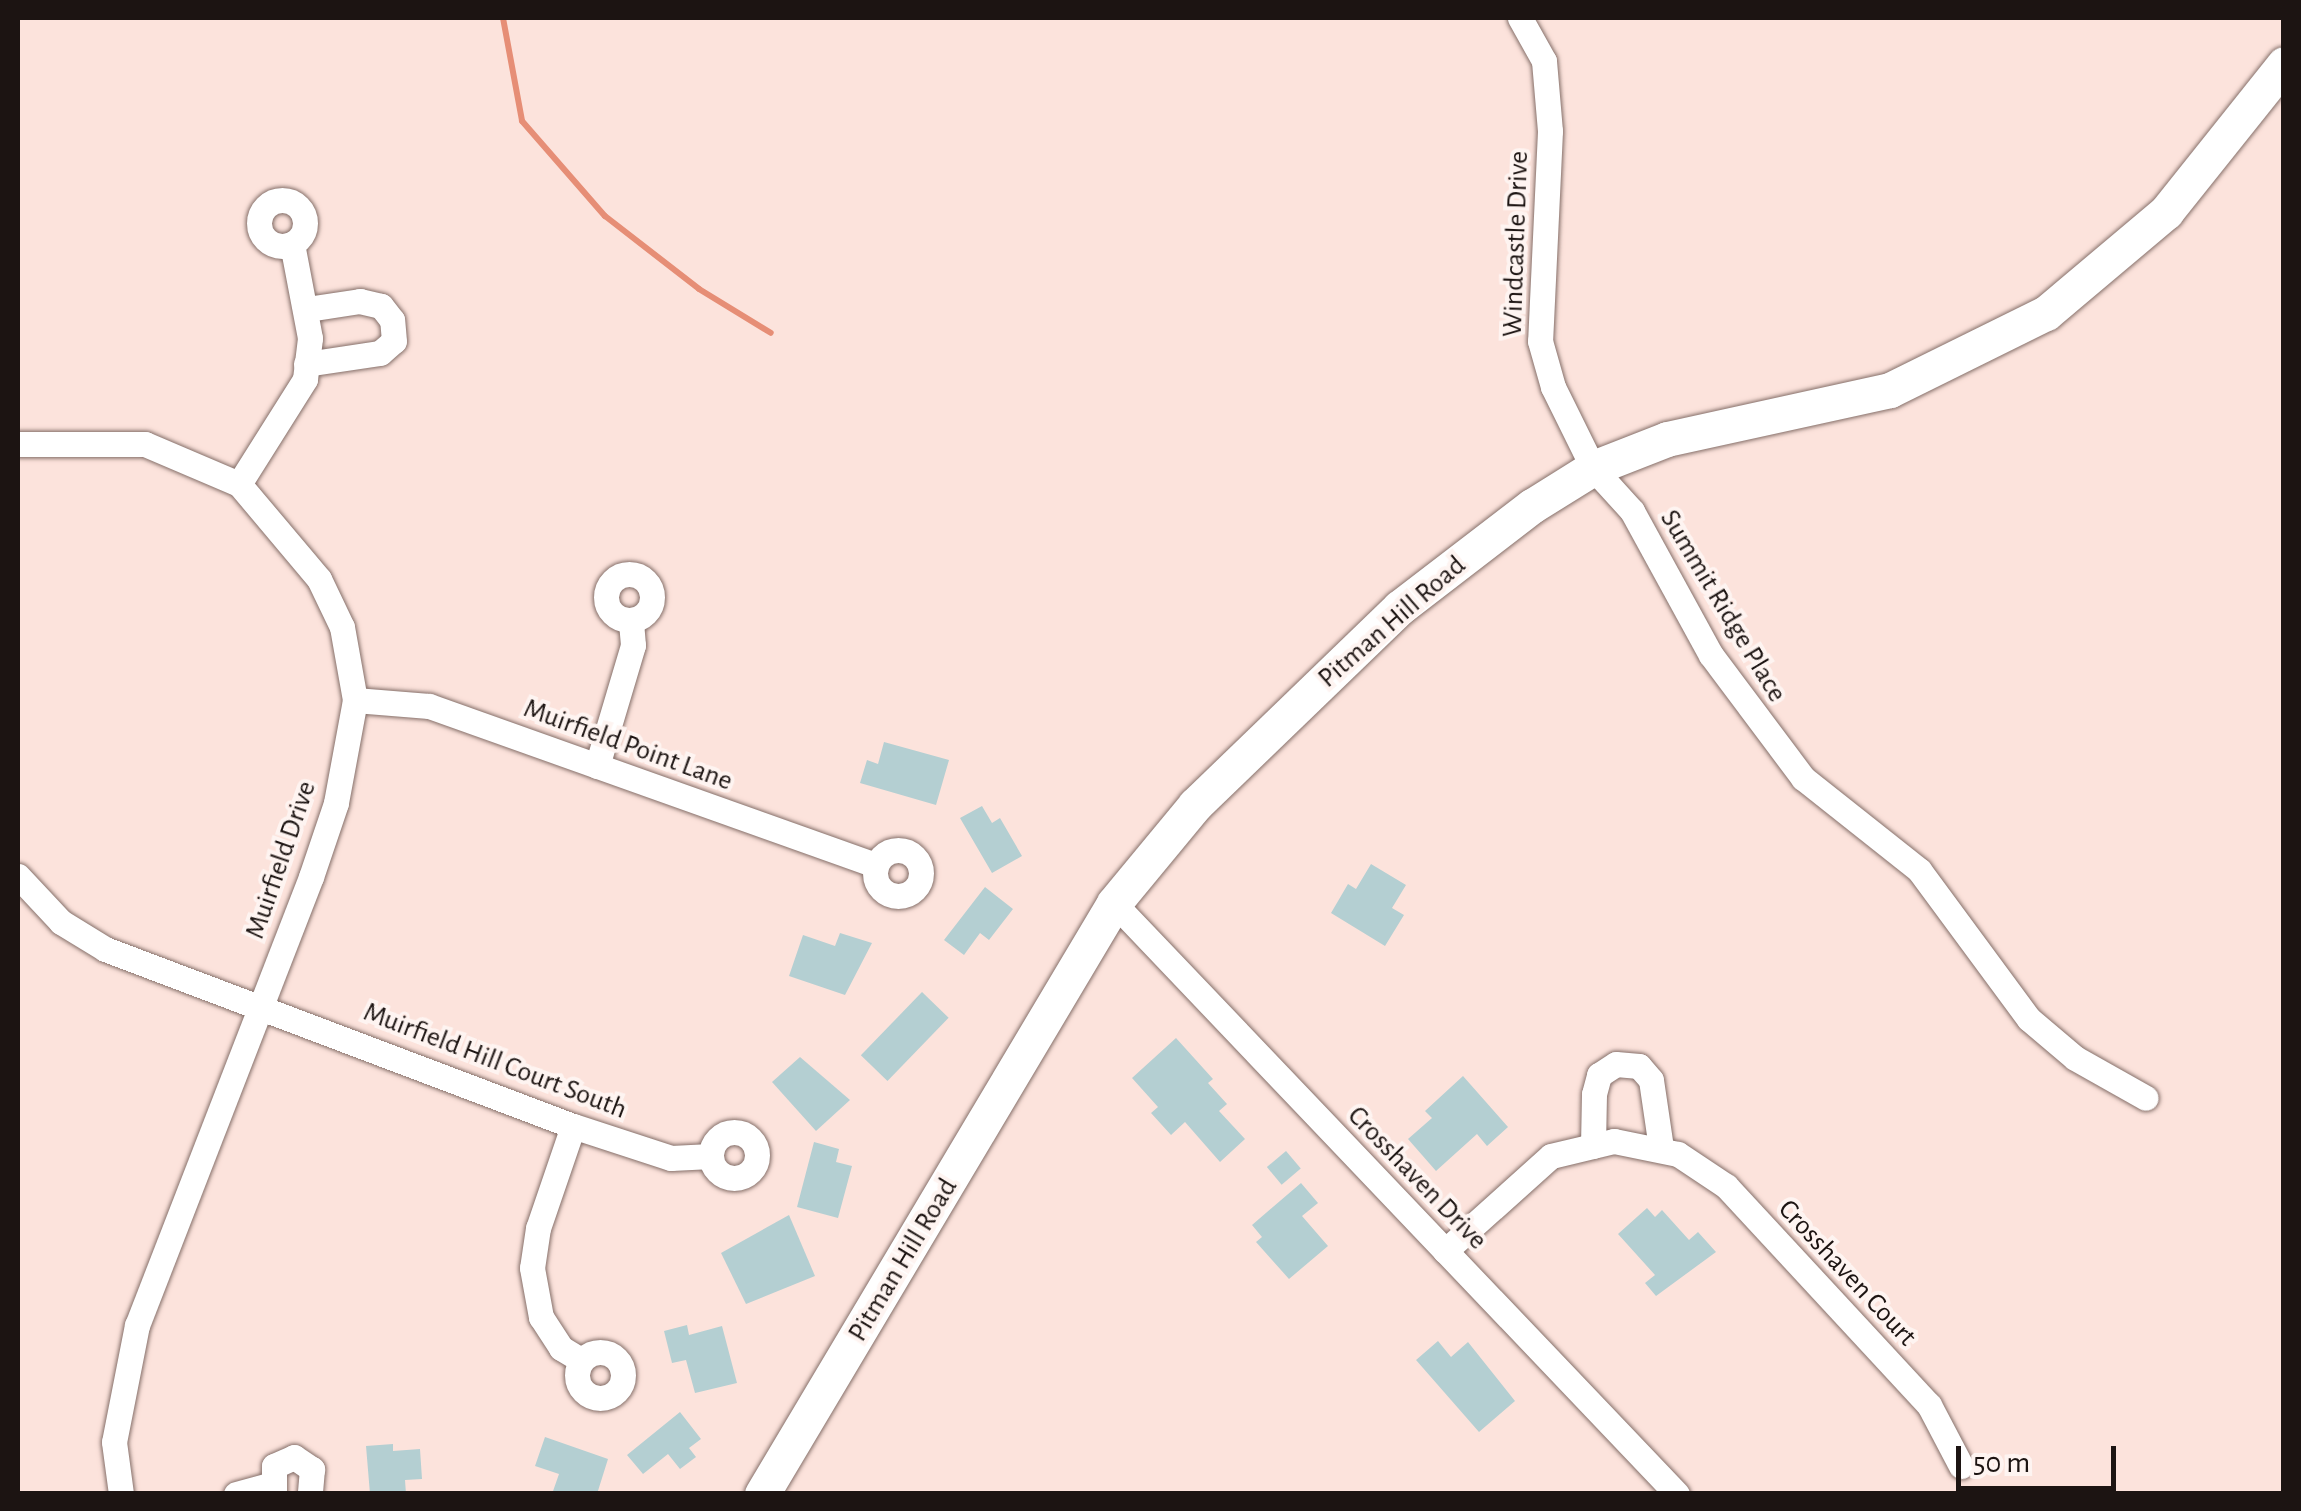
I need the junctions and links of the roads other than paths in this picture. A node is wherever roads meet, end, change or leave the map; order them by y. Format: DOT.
graph roads {
  1 [pos="1520,18"];
  2 [pos="2284,64"];
  3 [pos="292,244"];
  4 [pos="307,309"];
  5 [pos="306,364"];
  6 [pos="18,444"];
  7 [pos="1594,468"];
  8 [pos="238,484"];
  9 [pos="631,620"];
  10 [pos="355,700"];
  11 [pos="597,766"];
  12 [pos="876,865"];
  13 [pos="19,883"];
  14 [pos="1114,903"];
  15 [pos="260,1004"];
  16 [pos="2146,1098"];
  17 [pos="573,1126"];
  18 [pos="1593,1146"];
  19 [pos="1662,1148"];
  20 [pos="711,1156"];
  21 [pos="1445,1251"];
  22 [pos="582,1360"];
  23 [pos="1962,1466"];
  24 [pos="272,1489"];
  25 [pos="121,1494"];
  26 [pos="236,1494"];
  27 [pos="310,1494"];
  28 [pos="762,1494"];
  29 [pos="1677,1494"];
  1 -- 7 [label="street, Windcastle Drive"];
  2 -- 7 [label="street, Pitman Hill Road"];
  3 -- 4 [label="street"];
  4 -- 5 [label="street"];
  4 -- 5 [label="street"];
  5 -- 8 [label="street"];
  6 -- 8 [label="street, Muirfield Drive"];
  7 -- 14 [label="street, Pitman Hill Road"];
  7 -- 16 [label="street, Summit Ridge Place"];
  8 -- 10 [label="street, Muirfield Drive"];
  9 -- 11 [label="street"];
  10 -- 11 [label="street, Muirfield Point Lane"];
  10 -- 15 [label="street, Muirfield Drive"];
  11 -- 12 [label="street, Muirfield Point Lane"];
  13 -- 15 [label="street, Muirfield Hill Court South"];
  14 -- 21 [label="street, Crosshaven Drive"];
  14 -- 28 [label="street, Pitman Hill Road"];
  15 -- 17 [label="street, Muirfield Hill Court South"];
  15 -- 25 [label="street, Muirfield Drive"];
  17 -- 20 [label="street, Muirfield Hill Court South"];
  17 -- 22 [label="street"];
  18 -- 19 [label="street, Crosshaven Court"];
  18 -- 19 [label="street"];
  18 -- 21 [label="street, Crosshaven Court"];
  19 -- 23 [label="street, Crosshaven Court"];
  21 -- 29 [label="street, Crosshaven Drive"];
  24 -- 26 [label="street"];
  24 -- 27 [label="street"];
}
